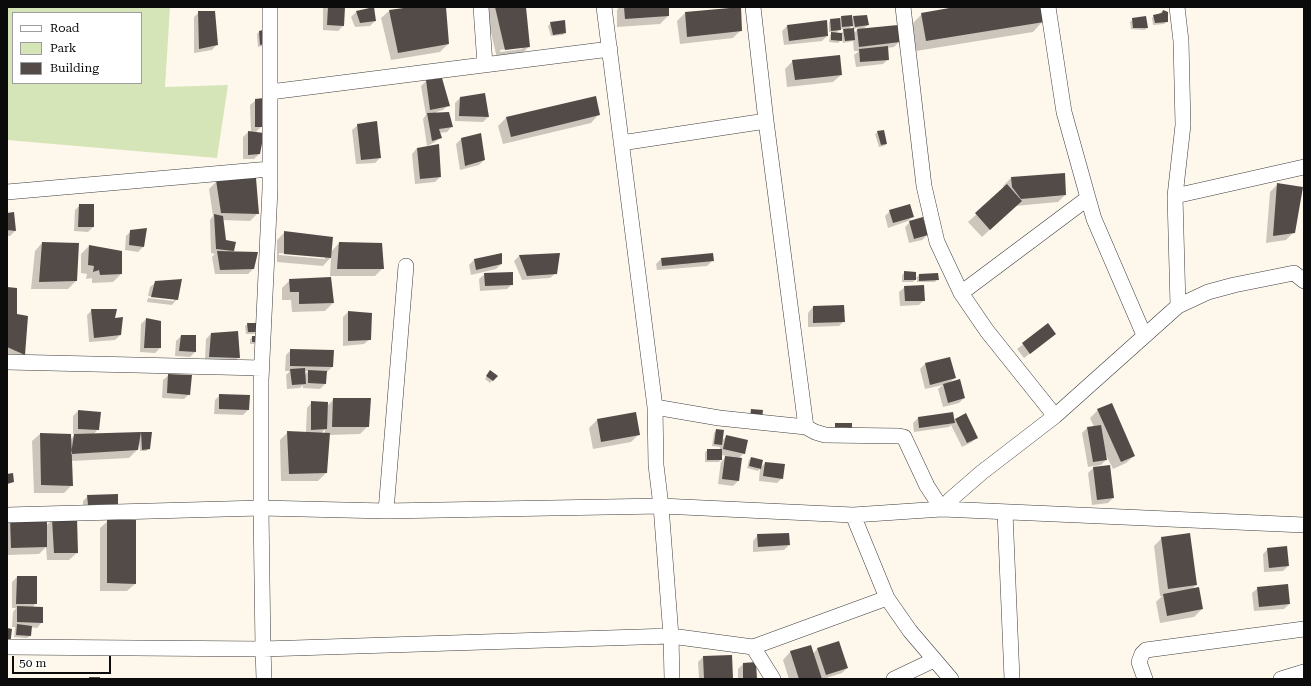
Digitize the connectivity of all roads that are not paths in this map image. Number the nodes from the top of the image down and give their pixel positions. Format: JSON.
{"nodes":[{"id":1,"x":270,"y":7,"type":"edge"},
{"id":2,"x":481,"y":7,"type":"edge"},
{"id":3,"x":604,"y":7,"type":"edge"},
{"id":4,"x":753,"y":7,"type":"edge"},
{"id":5,"x":903,"y":7,"type":"edge"},
{"id":6,"x":1048,"y":7,"type":"edge"},
{"id":7,"x":1177,"y":7,"type":"edge"},
{"id":8,"x":610,"y":49,"type":"junction"},
{"id":9,"x":485,"y":65,"type":"junction"},
{"id":10,"x":270,"y":92,"type":"junction"},
{"id":11,"x":766,"y":121,"type":"junction"},
{"id":12,"x":621,"y":143,"type":"junction"},
{"id":13,"x":1304,"y":167,"type":"edge"},
{"id":14,"x":270,"y":168,"type":"junction"},
{"id":15,"x":7,"y":192,"type":"edge"},
{"id":16,"x":1175,"y":196,"type":"junction"},
{"id":17,"x":1088,"y":198,"type":"junction"},
{"id":18,"x":406,"y":266,"type":"dead end"},
{"id":19,"x":1304,"y":281,"type":"edge"},
{"id":20,"x":961,"y":293,"type":"junction"},
{"id":21,"x":1178,"y":306,"type":"junction"},
{"id":22,"x":1144,"y":335,"type":"junction"},
{"id":23,"x":7,"y":362,"type":"edge"},
{"id":24,"x":262,"y":368,"type":"junction"},
{"id":25,"x":655,"y":407,"type":"junction"},
{"id":26,"x":1055,"y":416,"type":"junction"},
{"id":27,"x":806,"y":427,"type":"junction"},
{"id":28,"x":661,"y":506,"type":"junction"},
{"id":29,"x":261,"y":508,"type":"junction"},
{"id":30,"x":942,"y":509,"type":"junction"},
{"id":31,"x":386,"y":511,"type":"junction"},
{"id":32,"x":1005,"y":512,"type":"junction"},
{"id":33,"x":7,"y":515,"type":"edge"},
{"id":34,"x":853,"y":515,"type":"junction"},
{"id":35,"x":1304,"y":525,"type":"edge"},
{"id":36,"x":887,"y":598,"type":"junction"},
{"id":37,"x":1304,"y":629,"type":"edge"},
{"id":38,"x":671,"y":636,"type":"junction"},
{"id":39,"x":7,"y":647,"type":"edge"},
{"id":40,"x":753,"y":647,"type":"junction"},
{"id":41,"x":263,"y":649,"type":"junction"},
{"id":42,"x":934,"y":660,"type":"junction"},
{"id":43,"x":1304,"y":672,"type":"edge"},
{"id":44,"x":264,"y":679,"type":"edge"},
{"id":45,"x":672,"y":679,"type":"edge"},
{"id":46,"x":772,"y":679,"type":"edge"},
{"id":47,"x":894,"y":679,"type":"edge"},
{"id":48,"x":951,"y":679,"type":"edge"},
{"id":49,"x":1012,"y":679,"type":"edge"},
{"id":50,"x":1145,"y":679,"type":"edge"},
{"id":51,"x":1281,"y":679,"type":"edge"}],
"edges":[{"from":1,"to":10,"type":"street"},
{"from":2,"to":9,"type":"street"},
{"from":3,"to":8,"type":"street"},
{"from":4,"to":11,"type":"street"},
{"from":5,"to":20,"type":"street"},
{"from":6,"to":17,"type":"street"},
{"from":7,"to":16,"type":"street"},
{"from":8,"to":9,"type":"street"},
{"from":8,"to":12,"type":"street"},
{"from":9,"to":10,"type":"street"},
{"from":10,"to":14,"type":"street"},
{"from":11,"to":12,"type":"street"},
{"from":11,"to":27,"type":"street"},
{"from":12,"to":25,"type":"street"},
{"from":13,"to":16,"type":"street"},
{"from":14,"to":15,"type":"street"},
{"from":14,"to":24,"type":"street"},
{"from":16,"to":21,"type":"street"},
{"from":17,"to":20,"type":"street"},
{"from":17,"to":22,"type":"street"},
{"from":18,"to":31,"type":"street"},
{"from":19,"to":21,"type":"street"},
{"from":20,"to":26,"type":"street"},
{"from":21,"to":22,"type":"street"},
{"from":22,"to":26,"type":"street"},
{"from":23,"to":24,"type":"street"},
{"from":24,"to":29,"type":"street"},
{"from":25,"to":27,"type":"street"},
{"from":25,"to":28,"type":"street"},
{"from":26,"to":30,"type":"street"},
{"from":27,"to":30,"type":"street"},
{"from":28,"to":31,"type":"street"},
{"from":28,"to":34,"type":"street"},
{"from":28,"to":38,"type":"street"},
{"from":29,"to":31,"type":"street"},
{"from":29,"to":33,"type":"street"},
{"from":29,"to":41,"type":"street"},
{"from":30,"to":32,"type":"street"},
{"from":30,"to":34,"type":"street"},
{"from":32,"to":35,"type":"street"},
{"from":32,"to":49,"type":"street"},
{"from":34,"to":36,"type":"street"},
{"from":36,"to":40,"type":"street"},
{"from":36,"to":42,"type":"street"},
{"from":37,"to":50,"type":"street"},
{"from":38,"to":40,"type":"street"},
{"from":38,"to":41,"type":"street"},
{"from":38,"to":45,"type":"street"},
{"from":39,"to":41,"type":"street"},
{"from":40,"to":46,"type":"street"},
{"from":41,"to":44,"type":"street"},
{"from":42,"to":47,"type":"street"},
{"from":42,"to":48,"type":"street"},
{"from":43,"to":51,"type":"street"}]}
